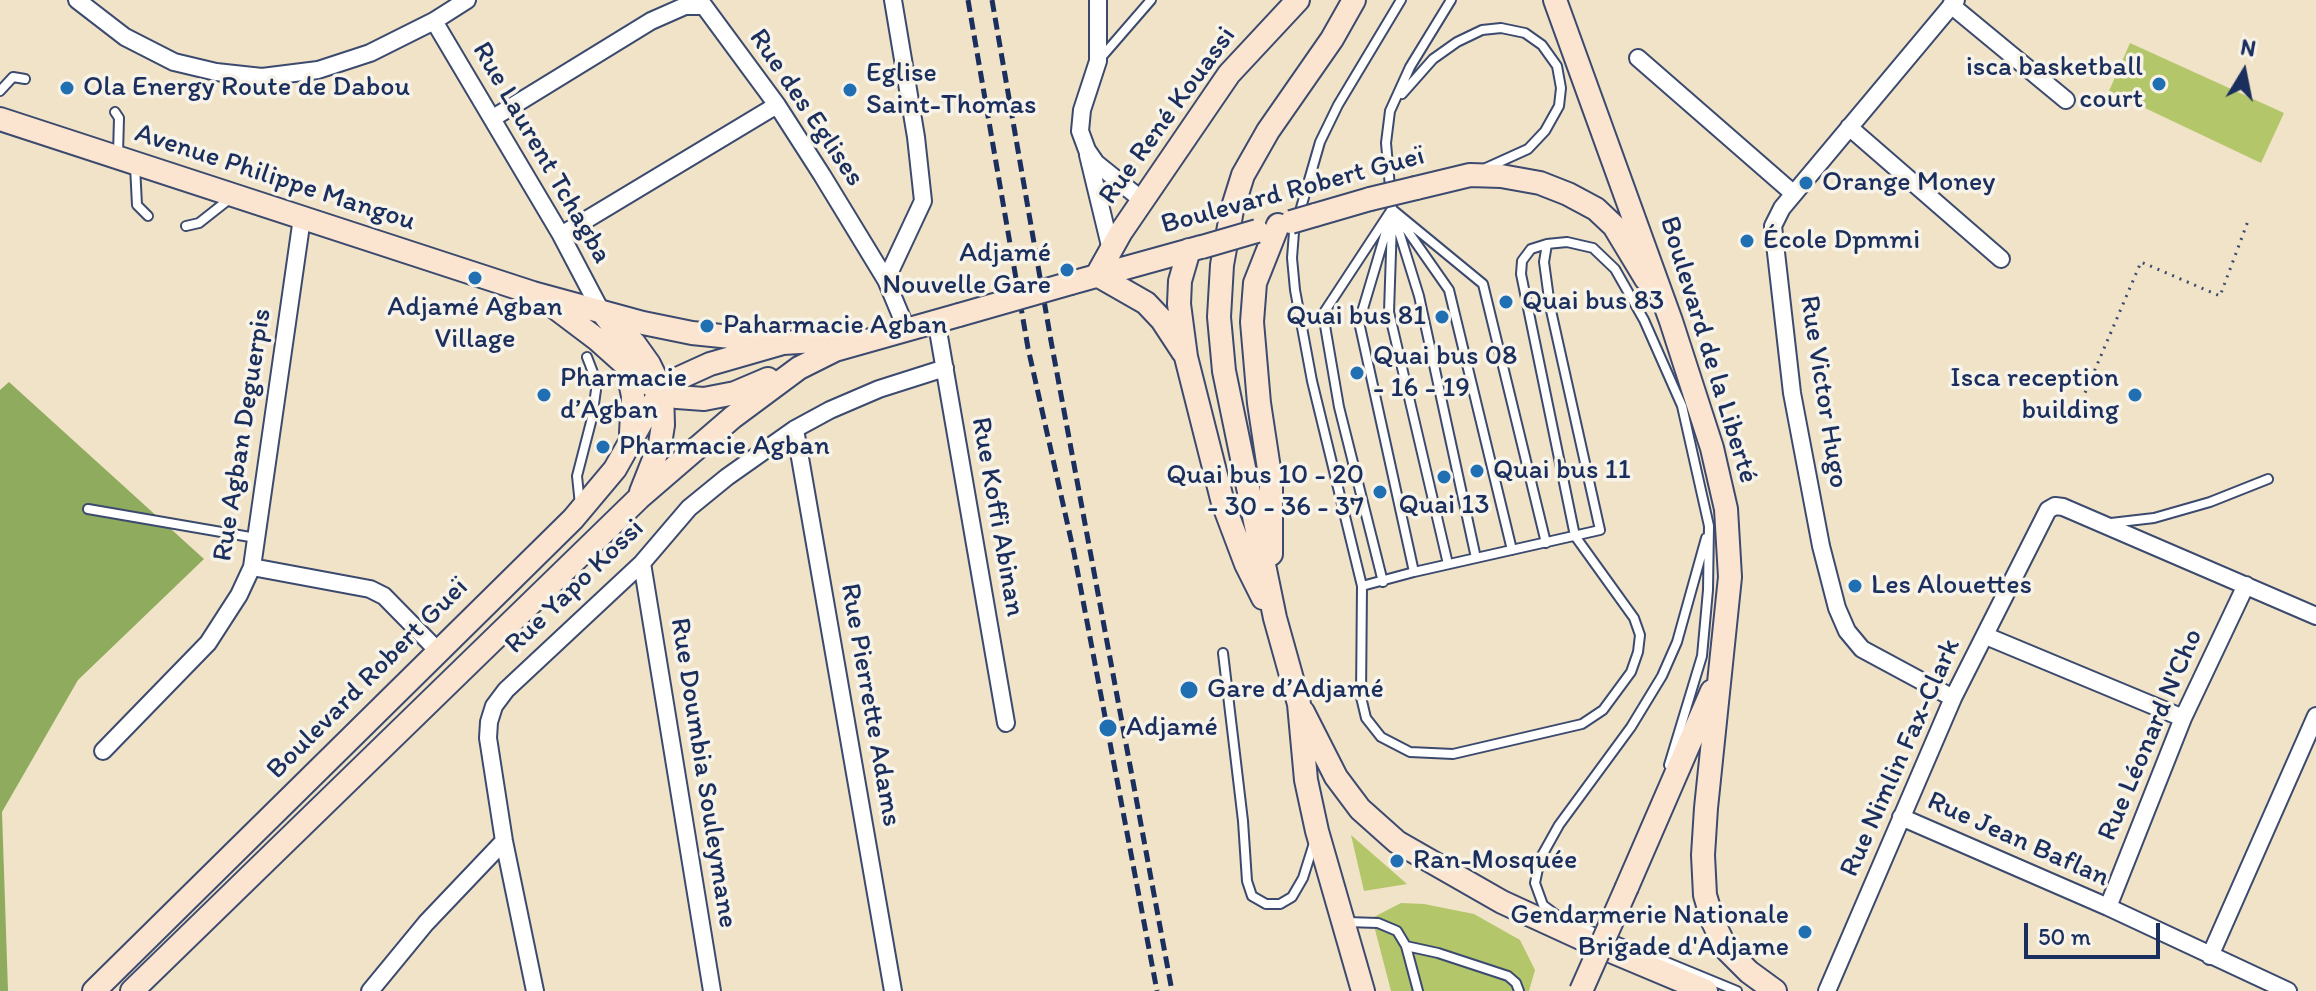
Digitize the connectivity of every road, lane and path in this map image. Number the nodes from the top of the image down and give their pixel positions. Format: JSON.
{"nodes":[{"id":1,"x":467,"y":0,"type":"edge"},
{"id":2,"x":1098,"y":0,"type":"edge"},
{"id":3,"x":1151,"y":0,"type":"edge"},
{"id":4,"x":1298,"y":0,"type":"edge"},
{"id":5,"x":1354,"y":0,"type":"edge"},
{"id":6,"x":1401,"y":0,"type":"edge"},
{"id":7,"x":1451,"y":0,"type":"edge"},
{"id":8,"x":1555,"y":0,"type":"edge"},
{"id":9,"x":75,"y":1,"type":"edge"},
{"id":10,"x":1953,"y":3,"type":"edge"},
{"id":11,"x":891,"y":4,"type":"edge"},
{"id":12,"x":434,"y":21,"type":"junction"},
{"id":13,"x":1638,"y":58,"type":"dead end"},
{"id":14,"x":1098,"y":61,"type":"junction"},
{"id":15,"x":25,"y":79,"type":"dead end"},
{"id":16,"x":0,"y":91,"type":"edge"},
{"id":17,"x":2066,"y":100,"type":"dead end"},
{"id":18,"x":777,"y":105,"type":"junction"},
{"id":19,"x":1390,"y":111,"type":"junction"},
{"id":20,"x":115,"y":112,"type":"dead end"},
{"id":21,"x":493,"y":118,"type":"junction"},
{"id":22,"x":0,"y":119,"type":"edge"},
{"id":23,"x":1849,"y":127,"type":"junction"},
{"id":24,"x":1087,"y":150,"type":"junction"},
{"id":25,"x":126,"y":162,"type":"junction"},
{"id":26,"x":1470,"y":175,"type":"junction"},
{"id":27,"x":1794,"y":194,"type":"junction"},
{"id":28,"x":233,"y":196,"type":"junction"},
{"id":29,"x":1142,"y":200,"type":"junction"},
{"id":30,"x":1392,"y":209,"type":"junction"},
{"id":31,"x":148,"y":216,"type":"dead end"},
{"id":32,"x":302,"y":218,"type":"junction"},
{"id":33,"x":2248,"y":221,"type":"dead end"},
{"id":34,"x":186,"y":226,"type":"dead end"},
{"id":35,"x":1275,"y":226,"type":"junction"},
{"id":36,"x":561,"y":235,"type":"junction"},
{"id":37,"x":1547,"y":244,"type":"junction"},
{"id":38,"x":1196,"y":249,"type":"junction"},
{"id":39,"x":1111,"y":250,"type":"junction"},
{"id":40,"x":2001,"y":259,"type":"dead end"},
{"id":41,"x":1097,"y":275,"type":"junction"},
{"id":42,"x":886,"y":280,"type":"junction"},
{"id":43,"x":533,"y":293,"type":"junction"},
{"id":44,"x":601,"y":311,"type":"junction"},
{"id":45,"x":936,"y":319,"type":"junction"},
{"id":46,"x":1671,"y":321,"type":"junction"},
{"id":47,"x":906,"y":328,"type":"junction"},
{"id":48,"x":874,"y":337,"type":"junction"},
{"id":49,"x":783,"y":343,"type":"junction"},
{"id":50,"x":587,"y":357,"type":"dead end"},
{"id":51,"x":1186,"y":357,"type":"junction"},
{"id":52,"x":627,"y":367,"type":"junction"},
{"id":53,"x":799,"y":368,"type":"junction"},
{"id":54,"x":945,"y":368,"type":"junction"},
{"id":55,"x":662,"y":391,"type":"junction"},
{"id":56,"x":2082,"y":400,"type":"dead end"},
{"id":57,"x":795,"y":429,"type":"junction"},
{"id":58,"x":626,"y":450,"type":"junction"},
{"id":59,"x":2268,"y":479,"type":"dead end"},
{"id":60,"x":639,"y":498,"type":"junction"},
{"id":61,"x":88,"y":509,"type":"dead end"},
{"id":62,"x":580,"y":510,"type":"junction"},
{"id":63,"x":2103,"y":524,"type":"junction"},
{"id":64,"x":1709,"y":526,"type":"junction"},
{"id":65,"x":1575,"y":536,"type":"junction"},
{"id":66,"x":256,"y":538,"type":"junction"},
{"id":67,"x":1546,"y":543,"type":"junction"},
{"id":68,"x":1512,"y":550,"type":"junction"},
{"id":69,"x":1476,"y":558,"type":"junction"},
{"id":70,"x":642,"y":563,"type":"junction"},
{"id":71,"x":1448,"y":564,"type":"junction"},
{"id":72,"x":252,"y":567,"type":"junction"},
{"id":73,"x":1414,"y":572,"type":"junction"},
{"id":74,"x":1383,"y":582,"type":"junction"},
{"id":75,"x":2246,"y":585,"type":"junction"},
{"id":76,"x":1362,"y":586,"type":"junction"},
{"id":77,"x":1270,"y":590,"type":"junction"},
{"id":78,"x":2316,"y":616,"type":"edge"},
{"id":79,"x":1275,"y":618,"type":"junction"},
{"id":80,"x":1986,"y":636,"type":"junction"},
{"id":81,"x":439,"y":652,"type":"junction"},
{"id":82,"x":1223,"y":653,"type":"dead end"},
{"id":83,"x":1720,"y":671,"type":"junction"},
{"id":84,"x":1953,"y":698,"type":"junction"},
{"id":85,"x":1299,"y":704,"type":"junction"},
{"id":86,"x":2316,"y":716,"type":"edge"},
{"id":87,"x":2183,"y":718,"type":"junction"},
{"id":88,"x":1006,"y":723,"type":"dead end"},
{"id":89,"x":103,"y":751,"type":"dead end"},
{"id":90,"x":1901,"y":817,"type":"junction"},
{"id":91,"x":1317,"y":831,"type":"junction"},
{"id":92,"x":504,"y":841,"type":"junction"},
{"id":93,"x":1629,"y":882,"type":"junction"},
{"id":94,"x":2108,"y":907,"type":"junction"},
{"id":95,"x":1343,"y":921,"type":"junction"},
{"id":96,"x":1406,"y":946,"type":"junction"},
{"id":97,"x":2210,"y":956,"type":"junction"},
{"id":98,"x":94,"y":991,"type":"edge"},
{"id":99,"x":132,"y":991,"type":"edge"},
{"id":100,"x":370,"y":991,"type":"edge"},
{"id":101,"x":535,"y":991,"type":"edge"},
{"id":102,"x":712,"y":991,"type":"edge"},
{"id":103,"x":893,"y":991,"type":"edge"},
{"id":104,"x":1363,"y":991,"type":"edge"},
{"id":105,"x":1418,"y":991,"type":"edge"},
{"id":106,"x":1519,"y":991,"type":"edge"},
{"id":107,"x":1581,"y":991,"type":"edge"},
{"id":108,"x":1706,"y":991,"type":"edge"},
{"id":109,"x":1737,"y":991,"type":"edge"},
{"id":110,"x":1775,"y":991,"type":"edge"},
{"id":111,"x":1827,"y":991,"type":"edge"},
{"id":112,"x":2288,"y":991,"type":"edge"}],
"edges":[{"from":1,"to":12,"type":"street"},
{"from":2,"to":14,"type":"street"},
{"from":3,"to":14,"type":"lane"},
{"from":4,"to":29,"type":"main road","name":"Rue René Kouassi"},
{"from":5,"to":77,"type":"main road"},
{"from":6,"to":76,"type":"lane"},
{"from":7,"to":19,"type":"lane"},
{"from":8,"to":46,"type":"main road","name":"Boulevard de la Liberté"},
{"from":9,"to":12,"type":"street"},
{"from":10,"to":17,"type":"street"},
{"from":10,"to":23,"type":"street","name":"Rue Victor Hugo"},
{"from":11,"to":42,"type":"street"},
{"from":12,"to":21,"type":"street","name":"Rue Laurent Tchagba"},
{"from":13,"to":27,"type":"street"},
{"from":14,"to":24,"type":"street"},
{"from":15,"to":16,"type":"lane"},
{"from":18,"to":21,"type":"street","name":"Rue des Eglises"},
{"from":18,"to":36,"type":"street"},
{"from":18,"to":42,"type":"street","name":"Rue des Eglises"},
{"from":19,"to":26,"type":"lane"},
{"from":19,"to":30,"type":"lane"},
{"from":20,"to":25,"type":"lane"},
{"from":21,"to":36,"type":"street","name":"Rue Laurent Tchagba"},
{"from":22,"to":25,"type":"main road","name":"Avenue Philippe Mangou"},
{"from":23,"to":27,"type":"street","name":"Rue Victor Hugo"},
{"from":23,"to":40,"type":"street"},
{"from":24,"to":29,"type":"street"},
{"from":24,"to":39,"type":"street"},
{"from":25,"to":28,"type":"main road","name":"Avenue Philippe Mangou"},
{"from":25,"to":31,"type":"lane"},
{"from":26,"to":35,"type":"main road","name":"Boulevard Robert Gueï","bridge":true},
{"from":26,"to":46,"type":"main road","name":"Boulevard Robert Gueï"},
{"from":27,"to":84,"type":"street","name":"Rue Victor Hugo"},
{"from":28,"to":32,"type":"main road","name":"Avenue Philippe Mangou"},
{"from":28,"to":34,"type":"lane"},
{"from":29,"to":39,"type":"main road","name":"Rue René Kouassi"},
{"from":30,"to":67,"type":"lane"},
{"from":30,"to":68,"type":"lane"},
{"from":30,"to":69,"type":"lane"},
{"from":30,"to":71,"type":"lane"},
{"from":30,"to":73,"type":"lane"},
{"from":30,"to":74,"type":"lane"},
{"from":32,"to":43,"type":"main road","name":"Avenue Philippe Mangou"},
{"from":32,"to":66,"type":"street","name":"Rue Agban Deguerpis"},
{"from":33,"to":56,"type":"path"},
{"from":35,"to":38,"type":"main road","name":"Boulevard Robert Gueï","bridge":true},
{"from":35,"to":77,"type":"main road"},
{"from":36,"to":44,"type":"street","name":"Rue Laurent Tchagba"},
{"from":37,"to":64,"type":"lane"},
{"from":37,"to":65,"type":"lane"},
{"from":37,"to":65,"type":"lane"},
{"from":38,"to":41,"type":"main road","name":"Boulevard Robert Gueï"},
{"from":38,"to":51,"type":"main road"},
{"from":39,"to":41,"type":"main road","name":"Rue René Kouassi"},
{"from":41,"to":45,"type":"main road","name":"Boulevard Robert Gueï","bridge":true},
{"from":41,"to":51,"type":"main road"},
{"from":42,"to":47,"type":"street","name":"Rue des Eglises"},
{"from":43,"to":44,"type":"main road","name":"Avenue Philippe Mangou"},
{"from":43,"to":52,"type":"main road","name":"Avenue Philippe Mangou"},
{"from":44,"to":49,"type":"main road","name":"Avenue Philippe Mangou"},
{"from":44,"to":55,"type":"main road"},
{"from":45,"to":47,"type":"main road","name":"Boulevard Robert Gueï"},
{"from":45,"to":54,"type":"street","name":"Rue Koffi Abinan"},
{"from":46,"to":83,"type":"main road","name":"Boulevard de la Liberté"},
{"from":47,"to":48,"type":"main road","name":"Boulevard Robert Gueï"},
{"from":48,"to":49,"type":"main road","name":"Boulevard Robert Gueï"},
{"from":48,"to":53,"type":"main road","name":"Boulevard Robert Gueï"},
{"from":49,"to":55,"type":"main road","name":"Boulevard Robert Gueï"},
{"from":50,"to":62,"type":"lane"},
{"from":51,"to":79,"type":"main road"},
{"from":52,"to":55,"type":"main road","name":"Avenue Philippe Mangou"},
{"from":52,"to":58,"type":"main road"},
{"from":53,"to":55,"type":"main road"},
{"from":53,"to":60,"type":"main road","name":"Boulevard Robert Gueï"},
{"from":54,"to":57,"type":"street","name":"Rue Yapo Kossi"},
{"from":54,"to":88,"type":"street","name":"Rue Koffi Abinan"},
{"from":55,"to":58,"type":"main road","name":"Boulevard Robert Gueï"},
{"from":55,"to":60,"type":"main road","name":"Boulevard Robert Gueï"},
{"from":57,"to":70,"type":"street","name":"Rue Yapo Kossi"},
{"from":57,"to":103,"type":"street","name":"Rue Pierrette Adams"},
{"from":58,"to":62,"type":"main road","name":"Boulevard Robert Gueï"},
{"from":59,"to":63,"type":"lane"},
{"from":60,"to":99,"type":"main road","name":"Boulevard Robert Gueï"},
{"from":61,"to":66,"type":"lane"},
{"from":62,"to":81,"type":"main road","name":"Boulevard Robert Gueï"},
{"from":63,"to":75,"type":"street","name":"Rue Nimlin Fax-Clark"},
{"from":63,"to":80,"type":"street","name":"Rue Nimlin Fax-Clark"},
{"from":64,"to":93,"type":"lane"},
{"from":64,"to":109,"type":"lane"},
{"from":65,"to":67,"type":"lane"},
{"from":65,"to":76,"type":"lane"},
{"from":66,"to":72,"type":"street","name":"Rue Agban Deguerpis"},
{"from":67,"to":68,"type":"lane"},
{"from":68,"to":69,"type":"lane"},
{"from":69,"to":71,"type":"lane"},
{"from":70,"to":92,"type":"street","name":"Rue Yapo Kossi"},
{"from":70,"to":102,"type":"street","name":"Rue Doumbia Souleymane"},
{"from":71,"to":73,"type":"lane"},
{"from":72,"to":81,"type":"street"},
{"from":72,"to":89,"type":"street","name":"Rue Agban Deguerpis"},
{"from":73,"to":74,"type":"lane"},
{"from":74,"to":76,"type":"lane"},
{"from":75,"to":78,"type":"street","name":"Rue Nimlin Fax-Clark"},
{"from":75,"to":87,"type":"street","name":"Rue Léonard N'Cho"},
{"from":77,"to":79,"type":"main road"},
{"from":79,"to":85,"type":"main road"},
{"from":80,"to":84,"type":"street","name":"Rue Nimlin Fax-Clark"},
{"from":80,"to":87,"type":"street"},
{"from":81,"to":98,"type":"main road","name":"Boulevard Robert Gueï"},
{"from":82,"to":91,"type":"lane"},
{"from":83,"to":93,"type":"main road"},
{"from":83,"to":110,"type":"main road","name":"Boulevard de la Liberté"},
{"from":84,"to":90,"type":"street","name":"Rue Nimlin Fax-Clark"},
{"from":85,"to":91,"type":"main road"},
{"from":85,"to":108,"type":"main road"},
{"from":86,"to":97,"type":"street"},
{"from":87,"to":94,"type":"street","name":"Rue Léonard N'Cho"},
{"from":90,"to":94,"type":"street","name":"Rue Jean Baflan"},
{"from":90,"to":111,"type":"street","name":"Rue Nimlin Fax-Clark"},
{"from":91,"to":95,"type":"main road"},
{"from":92,"to":100,"type":"street"},
{"from":92,"to":101,"type":"street","name":"Rue Yapo Kossi"},
{"from":93,"to":107,"type":"main road","bridge":true},
{"from":94,"to":97,"type":"street","name":"Rue Jean Baflan"},
{"from":95,"to":96,"type":"lane"},
{"from":95,"to":104,"type":"main road"},
{"from":96,"to":105,"type":"lane"},
{"from":96,"to":106,"type":"lane"},
{"from":97,"to":112,"type":"street","name":"Rue Jean Baflan"}]}
